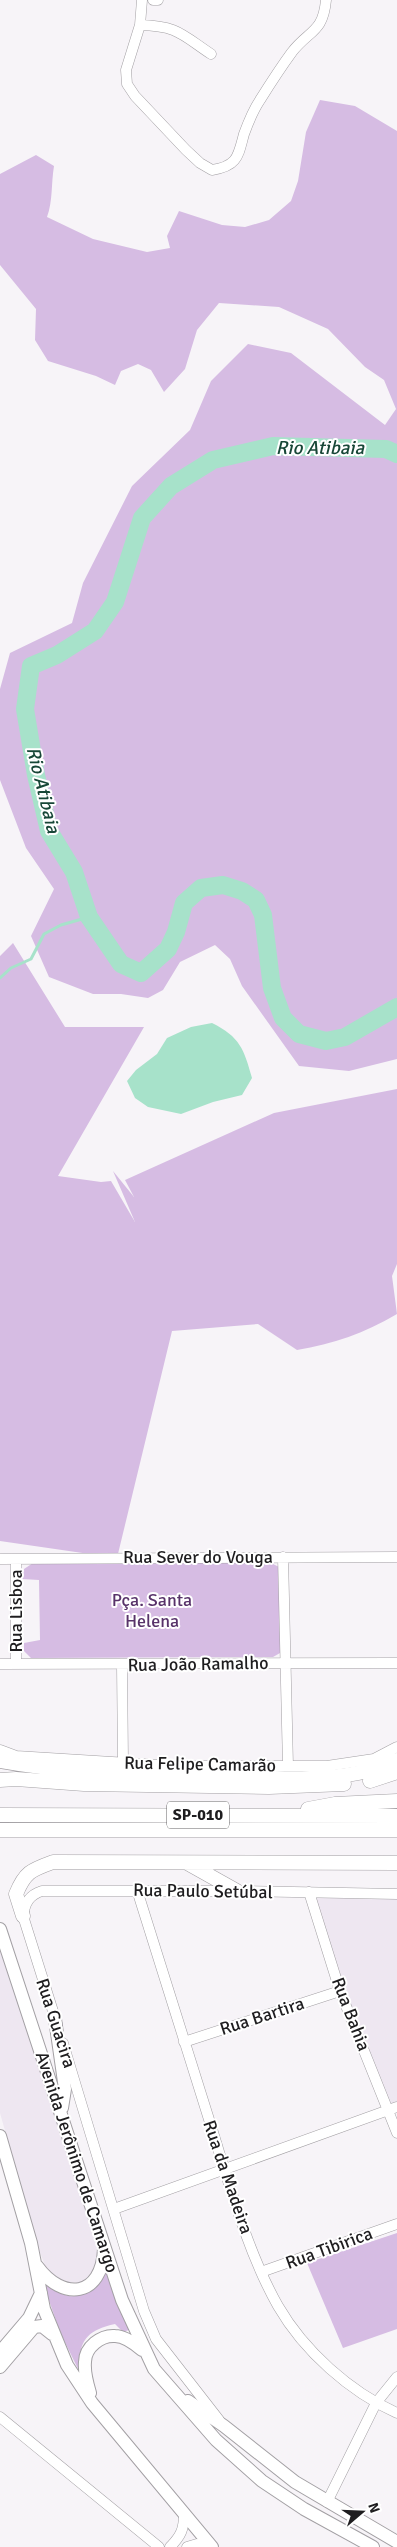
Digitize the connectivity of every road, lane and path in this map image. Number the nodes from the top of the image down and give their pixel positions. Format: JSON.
{"nodes":[{"id":1,"x":142,"y":0,"type":"edge"},
{"id":2,"x":153,"y":0,"type":"edge"},
{"id":3,"x":158,"y":0,"type":"edge"},
{"id":4,"x":326,"y":0,"type":"edge"},
{"id":5,"x":140,"y":25,"type":"junction"},
{"id":6,"x":211,"y":54,"type":"dead end"},
{"id":7,"x":283,"y":1557,"type":"junction"},
{"id":8,"x":397,"y":1557,"type":"edge"},
{"id":9,"x":0,"y":1559,"type":"edge"},
{"id":10,"x":16,"y":1559,"type":"junction"},
{"id":11,"x":286,"y":1663,"type":"junction"},
{"id":12,"x":397,"y":1663,"type":"edge"},
{"id":13,"x":0,"y":1664,"type":"edge"},
{"id":14,"x":16,"y":1664,"type":"junction"},
{"id":15,"x":122,"y":1665,"type":"junction"},
{"id":16,"x":397,"y":1747,"type":"edge"},
{"id":17,"x":0,"y":1750,"type":"edge"},
{"id":18,"x":397,"y":1760,"type":"edge"},
{"id":19,"x":0,"y":1761,"type":"edge"},
{"id":20,"x":123,"y":1762,"type":"junction"},
{"id":21,"x":288,"y":1766,"type":"junction"},
{"id":22,"x":397,"y":1772,"type":"edge"},
{"id":23,"x":0,"y":1780,"type":"edge"},
{"id":24,"x":397,"y":1801,"type":"edge"},
{"id":25,"x":0,"y":1815,"type":"edge"},
{"id":26,"x":274,"y":1816,"type":"junction"},
{"id":27,"x":397,"y":1816,"type":"edge"},
{"id":28,"x":1,"y":1830,"type":"edge"},
{"id":29,"x":397,"y":1830,"type":"edge"},
{"id":30,"x":187,"y":1862,"type":"junction"},
{"id":31,"x":397,"y":1863,"type":"edge"},
{"id":32,"x":136,"y":1890,"type":"junction"},
{"id":33,"x":237,"y":1891,"type":"junction"},
{"id":34,"x":309,"y":1892,"type":"junction"},
{"id":35,"x":397,"y":1894,"type":"edge"},
{"id":36,"x":23,"y":1916,"type":"junction"},
{"id":37,"x":0,"y":1929,"type":"edge"},
{"id":38,"x":340,"y":1991,"type":"junction"},
{"id":39,"x":56,"y":2020,"type":"junction"},
{"id":40,"x":184,"y":2042,"type":"junction"},
{"id":41,"x":393,"y":2109,"type":"edge"},
{"id":42,"x":62,"y":2110,"type":"junction"},
{"id":43,"x":397,"y":2133,"type":"edge"},
{"id":44,"x":0,"y":2136,"type":"edge"},
{"id":45,"x":225,"y":2170,"type":"junction"},
{"id":46,"x":114,"y":2209,"type":"junction"},
{"id":47,"x":397,"y":2224,"type":"edge"},
{"id":48,"x":104,"y":2244,"type":"junction"},
{"id":49,"x":36,"y":2264,"type":"junction"},
{"id":50,"x":261,"y":2272,"type":"junction"},
{"id":51,"x":41,"y":2293,"type":"junction"},
{"id":52,"x":26,"y":2328,"type":"junction"},
{"id":53,"x":54,"y":2336,"type":"junction"},
{"id":54,"x":0,"y":2352,"type":"edge"},
{"id":55,"x":144,"y":2352,"type":"junction"},
{"id":56,"x":0,"y":2367,"type":"edge"},
{"id":57,"x":397,"y":2377,"type":"edge"},
{"id":58,"x":169,"y":2388,"type":"junction"},
{"id":59,"x":92,"y":2403,"type":"junction"},
{"id":60,"x":376,"y":2404,"type":"junction"},
{"id":61,"x":397,"y":2413,"type":"edge"},
{"id":62,"x":0,"y":2417,"type":"edge"},
{"id":63,"x":224,"y":2426,"type":"junction"},
{"id":64,"x":327,"y":2502,"type":"junction"},
{"id":65,"x":184,"y":2514,"type":"junction"},
{"id":66,"x":397,"y":2542,"type":"edge"},
{"id":67,"x":159,"y":2547,"type":"edge"},
{"id":68,"x":170,"y":2547,"type":"edge"},
{"id":69,"x":187,"y":2547,"type":"edge"},
{"id":70,"x":207,"y":2547,"type":"edge"},
{"id":71,"x":212,"y":2547,"type":"edge"},
{"id":72,"x":373,"y":2547,"type":"edge"}],
"edges":[{"from":1,"to":5,"type":"street"},
{"from":2,"to":3,"type":"street"},
{"from":4,"to":5,"type":"street"},
{"from":5,"to":6,"type":"street"},
{"from":7,"to":8,"type":"street","name":"Rua Sever do Vouga"},
{"from":7,"to":10,"type":"street","name":"Rua Sever do Vouga"},
{"from":7,"to":11,"type":"street"},
{"from":9,"to":10,"type":"street","name":"Rua Sever do Vouga"},
{"from":10,"to":14,"type":"street","name":"Rua Lisboa"},
{"from":11,"to":12,"type":"street","name":"Rua João Ramalho"},
{"from":11,"to":15,"type":"street","name":"Rua João Ramalho"},
{"from":11,"to":21,"type":"street"},
{"from":13,"to":14,"type":"street","name":"Rua João Ramalho"},
{"from":14,"to":15,"type":"street","name":"Rua João Ramalho"},
{"from":15,"to":20,"type":"street"},
{"from":16,"to":21,"type":"street","name":"Rua Felipe Camarão"},
{"from":17,"to":20,"type":"street","name":"Rua Felipe Camarão"},
{"from":18,"to":19,"type":"highway"},
{"from":20,"to":21,"type":"street","name":"Rua Felipe Camarão"},
{"from":22,"to":23,"type":"highway"},
{"from":24,"to":26,"type":"highway"},
{"from":25,"to":26,"type":"highway","number":"SP-010"},
{"from":26,"to":27,"type":"highway","number":"SP-010"},
{"from":28,"to":29,"type":"highway","number":"SP-010"},
{"from":30,"to":31,"type":"highway"},
{"from":30,"to":33,"type":"highway"},
{"from":30,"to":36,"type":"highway"},
{"from":32,"to":33,"type":"street","name":"Rua Paulo Setúbal"},
{"from":32,"to":36,"type":"street","name":"Rua Paulo Setúbal"},
{"from":32,"to":40,"type":"street","name":"Rua da Madeira"},
{"from":33,"to":34,"type":"street","name":"Rua Paulo Setúbal"},
{"from":34,"to":35,"type":"street","name":"Rua Paulo Setúbal"},
{"from":34,"to":38,"type":"street","name":"Rua Bahia"},
{"from":36,"to":39,"type":"street","name":"Rua Guacira"},
{"from":37,"to":42,"type":"main road","name":"Avenida Jerônimo de Camargo"},
{"from":38,"to":40,"type":"street","name":"Rua Bartira"},
{"from":38,"to":41,"type":"street","name":"Rua Bahia"},
{"from":39,"to":42,"type":"main road"},
{"from":39,"to":46,"type":"street","name":"Rua Guacira"},
{"from":40,"to":45,"type":"street","name":"Rua da Madeira"},
{"from":41,"to":43,"type":"street","name":"Rua Bahia"},
{"from":41,"to":45,"type":"street"},
{"from":42,"to":48,"type":"main road","name":"Avenida Jerônimo de Camargo"},
{"from":44,"to":49,"type":"main road"},
{"from":45,"to":46,"type":"street"},
{"from":45,"to":50,"type":"street","name":"Rua da Madeira"},
{"from":46,"to":63,"type":"street","name":"Rua Guacira"},
{"from":47,"to":50,"type":"street","name":"Rua Tibirica"},
{"from":48,"to":49,"type":"main road"},
{"from":48,"to":55,"type":"main road","name":"Avenida Jerônimo de Camargo"},
{"from":49,"to":51,"type":"main road"},
{"from":50,"to":60,"type":"street","name":"Rua da Madeira"},
{"from":51,"to":52,"type":"main road"},
{"from":51,"to":53,"type":"main road"},
{"from":52,"to":53,"type":"main road"},
{"from":52,"to":54,"type":"main road"},
{"from":52,"to":56,"type":"main road"},
{"from":53,"to":59,"type":"main road"},
{"from":55,"to":58,"type":"main road","name":"Avenida Jerônimo de Camargo"},
{"from":55,"to":59,"type":"main road"},
{"from":57,"to":60,"type":"street"},
{"from":58,"to":63,"type":"main road","name":"Avenida Jerônimo de Camargo"},
{"from":58,"to":72,"type":"main road","name":"Avenida Jerônimo de Camargo"},
{"from":59,"to":65,"type":"main road"},
{"from":60,"to":61,"type":"street","name":"Rua da Madeira"},
{"from":60,"to":64,"type":"street"},
{"from":62,"to":67,"type":"street"},
{"from":63,"to":64,"type":"main road","name":"Avenida Jerônimo de Camargo"},
{"from":64,"to":66,"type":"main road","name":"Avenida Jerônimo de Camargo"},
{"from":65,"to":68,"type":"street"},
{"from":65,"to":71,"type":"main road"},
{"from":69,"to":70,"type":"street"}]}
